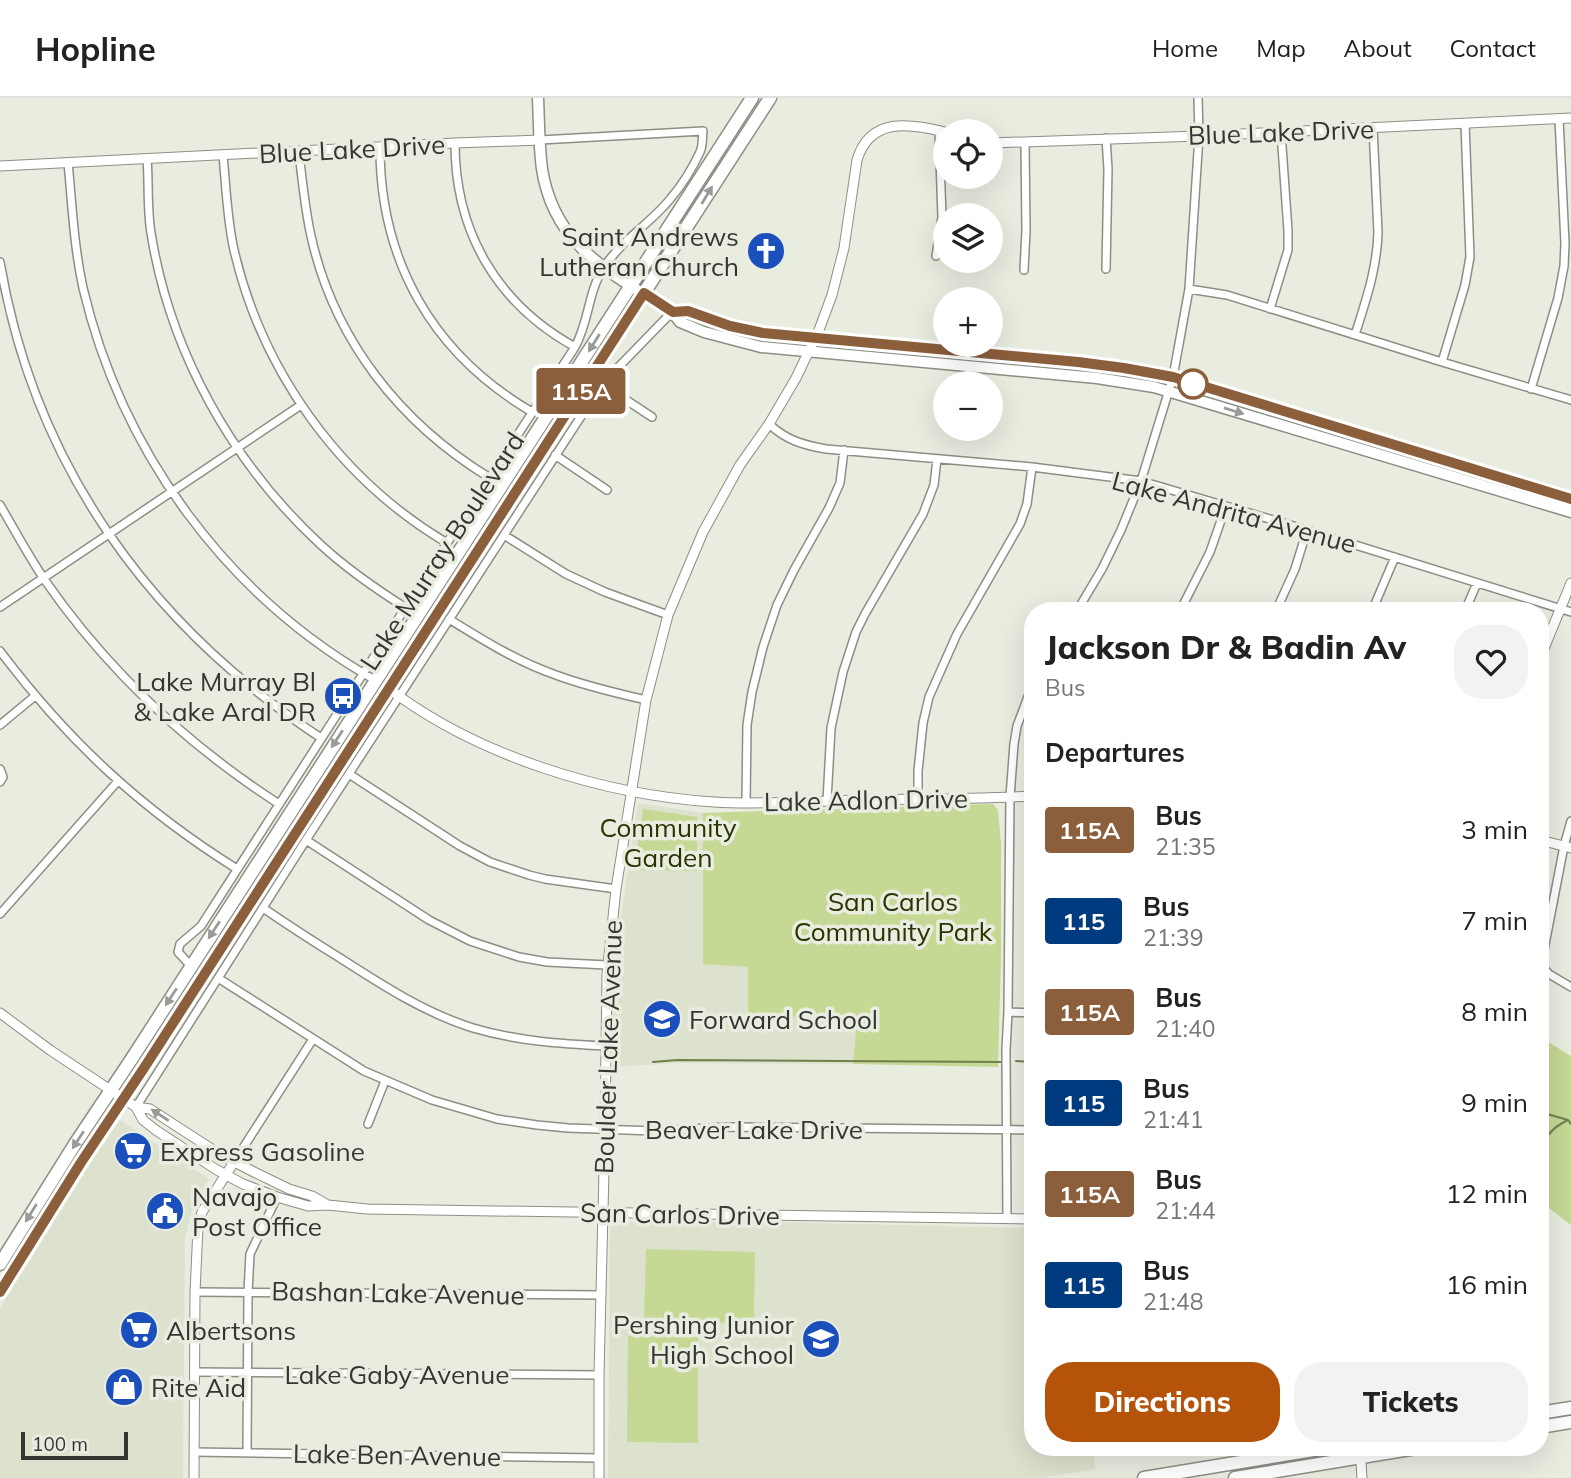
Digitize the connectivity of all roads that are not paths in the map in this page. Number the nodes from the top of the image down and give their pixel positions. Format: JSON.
{"nodes":[{"id":1,"x":538,"y":98,"type":"edge"},
{"id":2,"x":752,"y":98,"type":"edge"},
{"id":3,"x":770,"y":98,"type":"edge"},
{"id":4,"x":1198,"y":100,"type":"edge"},
{"id":5,"x":1571,"y":118,"type":"edge"},
{"id":6,"x":1559,"y":119,"type":"junction"},
{"id":7,"x":1465,"y":123,"type":"junction"},
{"id":8,"x":1373,"y":128,"type":"junction"},
{"id":9,"x":933,"y":130,"type":"edge"},
{"id":10,"x":703,"y":131,"type":"joint"},
{"id":11,"x":1281,"y":132,"type":"junction"},
{"id":12,"x":1199,"y":136,"type":"junction"},
{"id":13,"x":1107,"y":138,"type":"junction"},
{"id":14,"x":540,"y":141,"type":"junction"},
{"id":15,"x":455,"y":143,"type":"junction"},
{"id":16,"x":1003,"y":143,"type":"edge"},
{"id":17,"x":1025,"y":143,"type":"junction"},
{"id":18,"x":380,"y":147,"type":"junction"},
{"id":19,"x":299,"y":152,"type":"junction"},
{"id":20,"x":223,"y":155,"type":"junction"},
{"id":21,"x":147,"y":159,"type":"junction"},
{"id":22,"x":68,"y":162,"type":"junction"},
{"id":23,"x":0,"y":166,"type":"edge"},
{"id":24,"x":0,"y":261,"type":"edge"},
{"id":25,"x":604,"y":267,"type":"junction"},
{"id":26,"x":1106,"y":269,"type":"dead end"},
{"id":27,"x":1024,"y":270,"type":"dead end"},
{"id":28,"x":631,"y":285,"type":"junction"},
{"id":29,"x":1189,"y":289,"type":"junction"},
{"id":30,"x":644,"y":293,"type":"junction"},
{"id":31,"x":1270,"y":309,"type":"junction"},
{"id":32,"x":673,"y":312,"type":"junction"},
{"id":33,"x":1356,"y":335,"type":"junction"},
{"id":34,"x":814,"y":339,"type":"junction"},
{"id":35,"x":575,"y":347,"type":"junction"},
{"id":36,"x":809,"y":352,"type":"junction"},
{"id":37,"x":1442,"y":362,"type":"junction"},
{"id":38,"x":1173,"y":377,"type":"junction"},
{"id":39,"x":602,"y":384,"type":"junction"},
{"id":40,"x":1531,"y":388,"type":"junction"},
{"id":41,"x":1169,"y":391,"type":"junction"},
{"id":42,"x":1571,"y":400,"type":"edge"},
{"id":43,"x":302,"y":405,"type":"junction"},
{"id":44,"x":532,"y":412,"type":"junction"},
{"id":45,"x":652,"y":417,"type":"dead end"},
{"id":46,"x":769,"y":424,"type":"junction"},
{"id":47,"x":237,"y":448,"type":"junction"},
{"id":48,"x":844,"y":450,"type":"junction"},
{"id":49,"x":555,"y":455,"type":"junction"},
{"id":50,"x":937,"y":459,"type":"junction"},
{"id":51,"x":1032,"y":467,"type":"junction"},
{"id":52,"x":490,"y":478,"type":"junction"},
{"id":53,"x":1141,"y":481,"type":"junction"},
{"id":54,"x":607,"y":490,"type":"dead end"},
{"id":55,"x":171,"y":491,"type":"junction"},
{"id":56,"x":1571,"y":499,"type":"edge"},
{"id":57,"x":0,"y":505,"type":"edge"},
{"id":58,"x":1226,"y":506,"type":"junction"},
{"id":59,"x":1571,"y":512,"type":"edge"},
{"id":60,"x":1307,"y":530,"type":"junction"},
{"id":61,"x":108,"y":534,"type":"junction"},
{"id":62,"x":505,"y":535,"type":"junction"},
{"id":63,"x":447,"y":543,"type":"junction"},
{"id":64,"x":1395,"y":557,"type":"junction"},
{"id":65,"x":43,"y":578,"type":"junction"},
{"id":66,"x":1477,"y":583,"type":"junction"},
{"id":67,"x":1571,"y":583,"type":"edge"},
{"id":68,"x":1082,"y":602,"type":"edge"},
{"id":69,"x":1185,"y":602,"type":"edge"},
{"id":70,"x":1280,"y":602,"type":"edge"},
{"id":71,"x":1376,"y":602,"type":"edge"},
{"id":72,"x":1469,"y":602,"type":"edge"},
{"id":73,"x":1540,"y":602,"type":"edge"},
{"id":74,"x":1549,"y":605,"type":"edge"},
{"id":75,"x":0,"y":607,"type":"edge"},
{"id":76,"x":406,"y":608,"type":"junction"},
{"id":77,"x":1560,"y":608,"type":"junction"},
{"id":78,"x":1571,"y":612,"type":"edge"},
{"id":79,"x":668,"y":615,"type":"junction"},
{"id":80,"x":449,"y":619,"type":"junction"},
{"id":81,"x":1549,"y":636,"type":"edge"},
{"id":82,"x":0,"y":651,"type":"edge"},
{"id":83,"x":388,"y":661,"type":"junction"},
{"id":84,"x":363,"y":674,"type":"junction"},
{"id":85,"x":375,"y":681,"type":"junction"},
{"id":86,"x":388,"y":688,"type":"junction"},
{"id":87,"x":35,"y":696,"type":"junction"},
{"id":88,"x":399,"y":697,"type":"junction"},
{"id":89,"x":646,"y":700,"type":"junction"},
{"id":90,"x":376,"y":707,"type":"junction"},
{"id":91,"x":1024,"y":707,"type":"edge"},
{"id":92,"x":0,"y":725,"type":"edge"},
{"id":93,"x":321,"y":738,"type":"junction"},
{"id":94,"x":0,"y":769,"type":"edge"},
{"id":95,"x":349,"y":774,"type":"junction"},
{"id":96,"x":118,"y":781,"type":"junction"},
{"id":97,"x":0,"y":782,"type":"edge"},
{"id":98,"x":632,"y":791,"type":"junction"},
{"id":99,"x":1024,"y":796,"type":"edge"},
{"id":100,"x":1010,"y":797,"type":"junction"},
{"id":101,"x":918,"y":799,"type":"junction"},
{"id":102,"x":827,"y":801,"type":"junction"},
{"id":103,"x":746,"y":803,"type":"junction"},
{"id":104,"x":279,"y":804,"type":"junction"},
{"id":105,"x":1571,"y":821,"type":"edge"},
{"id":106,"x":306,"y":840,"type":"junction"},
{"id":107,"x":1549,"y":842,"type":"edge"},
{"id":108,"x":1567,"y":847,"type":"edge"},
{"id":109,"x":237,"y":869,"type":"junction"},
{"id":110,"x":616,"y":889,"type":"junction"},
{"id":111,"x":262,"y":908,"type":"junction"},
{"id":112,"x":0,"y":914,"type":"edge"},
{"id":113,"x":1549,"y":924,"type":"edge"},
{"id":114,"x":607,"y":965,"type":"junction"},
{"id":115,"x":191,"y":966,"type":"junction"},
{"id":116,"x":1549,"y":974,"type":"edge"},
{"id":117,"x":218,"y":978,"type":"junction"},
{"id":118,"x":1571,"y":987,"type":"edge"},
{"id":119,"x":1008,"y":1012,"type":"junction"},
{"id":120,"x":0,"y":1013,"type":"edge"},
{"id":121,"x":1024,"y":1013,"type":"edge"},
{"id":122,"x":313,"y":1039,"type":"junction"},
{"id":123,"x":606,"y":1046,"type":"junction"},
{"id":124,"x":385,"y":1081,"type":"junction"},
{"id":125,"x":111,"y":1090,"type":"junction"},
{"id":126,"x":123,"y":1098,"type":"junction"},
{"id":127,"x":136,"y":1107,"type":"junction"},
{"id":128,"x":368,"y":1124,"type":"dead end"},
{"id":129,"x":605,"y":1129,"type":"junction"},
{"id":130,"x":1007,"y":1130,"type":"junction"},
{"id":131,"x":1024,"y":1130,"type":"edge"},
{"id":132,"x":234,"y":1162,"type":"junction"},
{"id":133,"x":226,"y":1174,"type":"junction"},
{"id":134,"x":277,"y":1197,"type":"junction"},
{"id":135,"x":328,"y":1205,"type":"junction"},
{"id":136,"x":602,"y":1213,"type":"junction"},
{"id":137,"x":1007,"y":1219,"type":"junction"},
{"id":138,"x":1024,"y":1219,"type":"edge"},
{"id":139,"x":18,"y":1235,"type":"junction"},
{"id":140,"x":1,"y":1259,"type":"edge"},
{"id":141,"x":18,"y":1262,"type":"junction"},
{"id":142,"x":4,"y":1287,"type":"edge"},
{"id":143,"x":195,"y":1292,"type":"junction"},
{"id":144,"x":248,"y":1292,"type":"junction"},
{"id":145,"x":601,"y":1295,"type":"junction"},
{"id":146,"x":195,"y":1372,"type":"junction"},
{"id":147,"x":248,"y":1373,"type":"junction"},
{"id":148,"x":599,"y":1375,"type":"junction"},
{"id":149,"x":1571,"y":1408,"type":"edge"},
{"id":150,"x":1549,"y":1412,"type":"edge"},
{"id":151,"x":1571,"y":1422,"type":"edge"},
{"id":152,"x":1549,"y":1426,"type":"edge"},
{"id":153,"x":195,"y":1452,"type":"junction"},
{"id":154,"x":247,"y":1452,"type":"junction"},
{"id":155,"x":1277,"y":1456,"type":"edge"},
{"id":156,"x":1342,"y":1456,"type":"edge"},
{"id":157,"x":1361,"y":1456,"type":"edge"},
{"id":158,"x":599,"y":1458,"type":"junction"},
{"id":159,"x":194,"y":1478,"type":"edge"},
{"id":160,"x":599,"y":1478,"type":"edge"},
{"id":161,"x":1144,"y":1478,"type":"edge"},
{"id":162,"x":1235,"y":1478,"type":"edge"},
{"id":163,"x":1362,"y":1478,"type":"edge"}],
"edges":[{"from":1,"to":14,"type":"main road"},
{"from":2,"to":28,"type":"main road","name":"Lake Murray Boulevard"},
{"from":30,"to":3,"type":"main road","name":"Lake Murray Boulevard","one_way":true},
{"from":4,"to":12,"type":"street"},
{"from":5,"to":6,"type":"street","name":"Blue Lake Drive"},
{"from":6,"to":7,"type":"street","name":"Blue Lake Drive"},
{"from":6,"to":40,"type":"street"},
{"from":7,"to":8,"type":"street","name":"Blue Lake Drive"},
{"from":7,"to":37,"type":"street"},
{"from":8,"to":11,"type":"street","name":"Blue Lake Drive"},
{"from":8,"to":33,"type":"street"},
{"from":9,"to":34,"type":"street","name":"Boulder Lake Avenue"},
{"from":10,"to":14,"type":"street","name":"Blue Lake Drive"},
{"from":10,"to":25,"type":"street","name":"Lake Murray Boulevard"},
{"from":11,"to":12,"type":"street","name":"Blue Lake Drive"},
{"from":11,"to":31,"type":"street"},
{"from":12,"to":13,"type":"street","name":"Blue Lake Drive"},
{"from":12,"to":29,"type":"street"},
{"from":13,"to":17,"type":"street","name":"Blue Lake Drive"},
{"from":13,"to":26,"type":"street"},
{"from":14,"to":15,"type":"street","name":"Blue Lake Drive"},
{"from":14,"to":25,"type":"main road"},
{"from":15,"to":18,"type":"street","name":"Blue Lake Drive"},
{"from":15,"to":35,"type":"street"},
{"from":16,"to":17,"type":"street","name":"Blue Lake Drive"},
{"from":17,"to":27,"type":"street"},
{"from":18,"to":19,"type":"street","name":"Blue Lake Drive"},
{"from":18,"to":44,"type":"street"},
{"from":19,"to":20,"type":"street","name":"Blue Lake Drive"},
{"from":19,"to":52,"type":"street"},
{"from":20,"to":21,"type":"street","name":"Blue Lake Drive"},
{"from":20,"to":43,"type":"street"},
{"from":21,"to":22,"type":"street","name":"Blue Lake Drive"},
{"from":21,"to":47,"type":"street"},
{"from":22,"to":23,"type":"street","name":"Blue Lake Drive"},
{"from":22,"to":55,"type":"street"},
{"from":24,"to":61,"type":"street"},
{"from":25,"to":28,"type":"main road"},
{"from":25,"to":35,"type":"street","name":"Lake Murray Boulevard"},
{"from":28,"to":30,"type":"main road"},
{"from":28,"to":83,"type":"main road","name":"Lake Murray Boulevard","one_way":true},
{"from":29,"to":31,"type":"street"},
{"from":29,"to":38,"type":"street"},
{"from":30,"to":32,"type":"main road"},
{"from":30,"to":86,"type":"main road","name":"Lake Murray Boulevard"},
{"from":31,"to":33,"type":"street"},
{"from":32,"to":34,"type":"main road"},
{"from":32,"to":36,"type":"main road"},
{"from":32,"to":39,"type":"street","name":"Lake Murray Boulevard"},
{"from":33,"to":37,"type":"street"},
{"from":34,"to":36,"type":"street","name":"Boulder Lake Avenue"},
{"from":34,"to":38,"type":"main road"},
{"from":35,"to":44,"type":"street","name":"Lake Murray Boulevard"},
{"from":36,"to":41,"type":"main road"},
{"from":36,"to":46,"type":"street","name":"Boulder Lake Avenue"},
{"from":37,"to":40,"type":"street"},
{"from":38,"to":41,"type":"street"},
{"from":38,"to":56,"type":"main road"},
{"from":39,"to":45,"type":"street"},
{"from":39,"to":49,"type":"street","name":"Lake Murray Boulevard"},
{"from":40,"to":42,"type":"street"},
{"from":41,"to":53,"type":"street"},
{"from":41,"to":59,"type":"main road","one_way":true},
{"from":43,"to":47,"type":"street"},
{"from":43,"to":63,"type":"street"},
{"from":44,"to":52,"type":"street","name":"Lake Murray Boulevard"},
{"from":46,"to":48,"type":"street","name":"Lake Andrita Avenue"},
{"from":46,"to":79,"type":"street","name":"Boulder Lake Avenue"},
{"from":47,"to":55,"type":"street"},
{"from":47,"to":76,"type":"street"},
{"from":48,"to":50,"type":"street","name":"Lake Andrita Avenue"},
{"from":48,"to":103,"type":"street"},
{"from":49,"to":54,"type":"street"},
{"from":49,"to":62,"type":"street","name":"Lake Murray Boulevard"},
{"from":50,"to":51,"type":"street","name":"Lake Andrita Avenue"},
{"from":50,"to":102,"type":"street"},
{"from":51,"to":53,"type":"street","name":"Lake Andrita Avenue"},
{"from":51,"to":101,"type":"street"},
{"from":52,"to":63,"type":"street","name":"Lake Murray Boulevard"},
{"from":53,"to":58,"type":"street","name":"Lake Andrita Avenue"},
{"from":53,"to":68,"type":"street"},
{"from":55,"to":61,"type":"street"},
{"from":55,"to":84,"type":"street"},
{"from":57,"to":65,"type":"street"},
{"from":58,"to":60,"type":"street","name":"Lake Andrita Avenue"},
{"from":58,"to":69,"type":"street"},
{"from":60,"to":64,"type":"street","name":"Lake Andrita Avenue"},
{"from":60,"to":70,"type":"street"},
{"from":61,"to":65,"type":"street"},
{"from":61,"to":93,"type":"street"},
{"from":62,"to":79,"type":"street"},
{"from":62,"to":80,"type":"street","name":"Lake Murray Boulevard"},
{"from":63,"to":76,"type":"street","name":"Lake Murray Boulevard"},
{"from":64,"to":66,"type":"street","name":"Lake Andrita Avenue"},
{"from":64,"to":71,"type":"street"},
{"from":65,"to":75,"type":"street"},
{"from":65,"to":104,"type":"street"},
{"from":66,"to":72,"type":"street"},
{"from":66,"to":73,"type":"street","name":"Lake Andrita Avenue"},
{"from":67,"to":77,"type":"street"},
{"from":74,"to":77,"type":"street","name":"Lake Andrita Avenue"},
{"from":76,"to":84,"type":"street","name":"Lake Murray Boulevard"},
{"from":77,"to":78,"type":"street","name":"Lake Andrita Avenue"},
{"from":77,"to":81,"type":"street"},
{"from":79,"to":89,"type":"street","name":"Boulder Lake Avenue"},
{"from":80,"to":88,"type":"street","name":"Lake Murray Boulevard"},
{"from":80,"to":89,"type":"street"},
{"from":82,"to":87,"type":"street"},
{"from":83,"to":85,"type":"main road","name":"Lake Murray Boulevard"},
{"from":83,"to":86,"type":"main road"},
{"from":84,"to":85,"type":"street"},
{"from":84,"to":93,"type":"street","name":"Lake Murray Boulevard"},
{"from":85,"to":90,"type":"main road"},
{"from":85,"to":115,"type":"main road","name":"Lake Murray Boulevard","one_way":true},
{"from":86,"to":88,"type":"street","name":"Lake Adlon Drive"},
{"from":86,"to":90,"type":"main road","name":"Lake Murray Boulevard"},
{"from":87,"to":92,"type":"street"},
{"from":87,"to":96,"type":"street"},
{"from":88,"to":95,"type":"street","name":"Lake Murray Boulevard"},
{"from":88,"to":98,"type":"street","name":"Lake Adlon Drive"},
{"from":89,"to":98,"type":"street","name":"Boulder Lake Avenue"},
{"from":90,"to":126,"type":"main road","name":"Lake Murray Boulevard"},
{"from":91,"to":100,"type":"street"},
{"from":93,"to":104,"type":"street","name":"Lake Murray Boulevard"},
{"from":94,"to":97,"type":"street"},
{"from":95,"to":106,"type":"street","name":"Lake Murray Boulevard"},
{"from":95,"to":110,"type":"street"},
{"from":96,"to":109,"type":"street"},
{"from":96,"to":112,"type":"street"},
{"from":98,"to":103,"type":"street","name":"Lake Adlon Drive"},
{"from":98,"to":110,"type":"street","name":"Boulder Lake Avenue"},
{"from":99,"to":100,"type":"street","name":"Lake Adlon Drive"},
{"from":100,"to":101,"type":"street","name":"Lake Adlon Drive"},
{"from":100,"to":119,"type":"street"},
{"from":101,"to":102,"type":"street","name":"Lake Adlon Drive"},
{"from":102,"to":103,"type":"street","name":"Lake Adlon Drive"},
{"from":104,"to":109,"type":"street","name":"Lake Murray Boulevard"},
{"from":105,"to":108,"type":"street"},
{"from":106,"to":111,"type":"street","name":"Lake Murray Boulevard"},
{"from":106,"to":114,"type":"street"},
{"from":107,"to":108,"type":"street"},
{"from":108,"to":113,"type":"street"},
{"from":109,"to":115,"type":"street","name":"Lake Murray Boulevard"},
{"from":110,"to":114,"type":"street","name":"Boulder Lake Avenue"},
{"from":111,"to":117,"type":"street","name":"Lake Murray Boulevard"},
{"from":111,"to":123,"type":"street"},
{"from":114,"to":123,"type":"street","name":"Boulder Lake Avenue"},
{"from":115,"to":125,"type":"main road","name":"Lake Murray Boulevard","one_way":true},
{"from":116,"to":118,"type":"street"},
{"from":117,"to":122,"type":"street","name":"Beaver Lake Drive"},
{"from":117,"to":127,"type":"street","name":"Lake Murray Boulevard"},
{"from":119,"to":121,"type":"street"},
{"from":119,"to":130,"type":"street"},
{"from":120,"to":125,"type":"street","name":"San Carlos Drive"},
{"from":122,"to":124,"type":"street","name":"Beaver Lake Drive"},
{"from":122,"to":132,"type":"street"},
{"from":123,"to":129,"type":"street","name":"Boulder Lake Avenue"},
{"from":124,"to":128,"type":"street"},
{"from":124,"to":129,"type":"street","name":"Beaver Lake Drive"},
{"from":125,"to":126,"type":"street","name":"San Carlos Drive"},
{"from":125,"to":139,"type":"main road","name":"Lake Murray Boulevard","one_way":true},
{"from":126,"to":127,"type":"street","name":"San Carlos Drive"},
{"from":126,"to":141,"type":"main road","name":"Lake Murray Boulevard"},
{"from":132,"to":127,"type":"street","name":"San Carlos Drive","one_way":true},
{"from":127,"to":133,"type":"street","name":"San Carlos Drive"},
{"from":129,"to":130,"type":"street","name":"Beaver Lake Drive"},
{"from":129,"to":136,"type":"street","name":"Boulder Lake Avenue"},
{"from":130,"to":131,"type":"street","name":"Beaver Lake Drive"},
{"from":130,"to":137,"type":"street"},
{"from":132,"to":133,"type":"street"},
{"from":132,"to":135,"type":"street","name":"San Carlos Drive"},
{"from":133,"to":134,"type":"street","name":"San Carlos Drive"},
{"from":133,"to":143,"type":"street"},
{"from":134,"to":135,"type":"street","name":"San Carlos Drive"},
{"from":134,"to":144,"type":"street"},
{"from":135,"to":136,"type":"street","name":"San Carlos Drive"},
{"from":136,"to":137,"type":"street","name":"San Carlos Drive"},
{"from":136,"to":145,"type":"street","name":"Boulder Lake Avenue"},
{"from":137,"to":138,"type":"street","name":"San Carlos Drive"},
{"from":139,"to":140,"type":"main road","name":"Lake Murray Boulevard"},
{"from":139,"to":141,"type":"main road"},
{"from":140,"to":142,"type":"main road"},
{"from":141,"to":142,"type":"main road","name":"Lake Murray Boulevard"},
{"from":143,"to":144,"type":"street","name":"Bashan Lake Avenue"},
{"from":143,"to":146,"type":"street"},
{"from":144,"to":145,"type":"street","name":"Bashan Lake Avenue"},
{"from":144,"to":147,"type":"street"},
{"from":145,"to":148,"type":"street","name":"Boulder Lake Avenue"},
{"from":146,"to":147,"type":"street","name":"Lake Gaby Avenue"},
{"from":146,"to":153,"type":"street"},
{"from":147,"to":148,"type":"street","name":"Lake Gaby Avenue"},
{"from":147,"to":154,"type":"street"},
{"from":148,"to":158,"type":"street","name":"Boulder Lake Avenue"},
{"from":149,"to":150,"type":"main road"},
{"from":151,"to":152,"type":"main road"},
{"from":153,"to":154,"type":"street","name":"Lake Ben Avenue"},
{"from":153,"to":159,"type":"street"},
{"from":154,"to":158,"type":"street","name":"Lake Ben Avenue"},
{"from":155,"to":161,"type":"main road"},
{"from":156,"to":162,"type":"main road"},
{"from":157,"to":163,"type":"street"},
{"from":158,"to":160,"type":"street","name":"Boulder Lake Avenue"}]}
